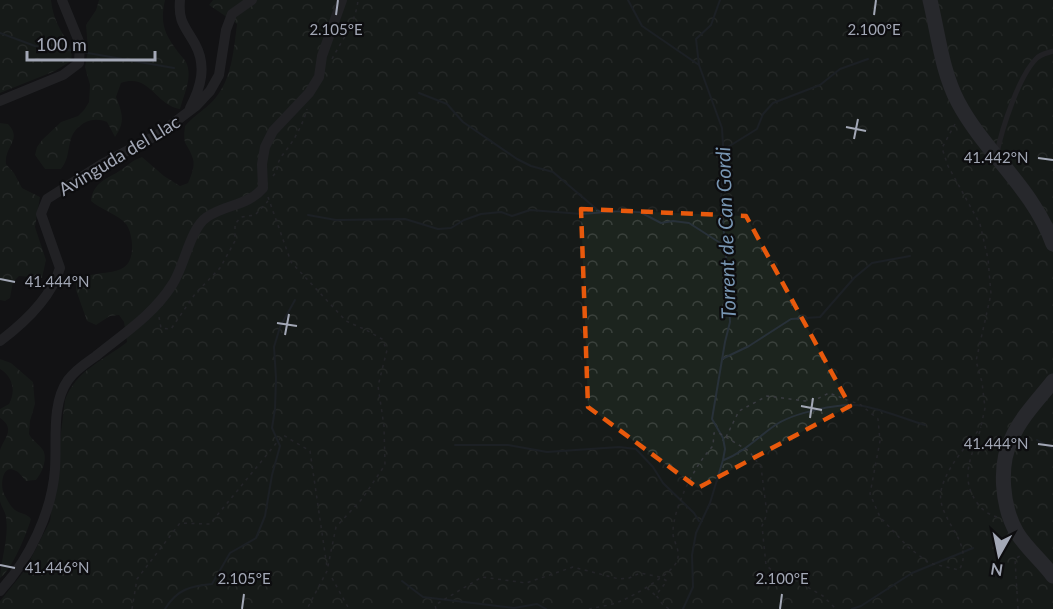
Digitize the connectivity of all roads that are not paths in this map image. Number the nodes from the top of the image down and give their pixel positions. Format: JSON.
{"nodes":[{"id":1,"x":62,"y":0,"type":"edge"},
{"id":2,"x":180,"y":0,"type":"edge"},
{"id":3,"x":252,"y":0,"type":"edge"},
{"id":4,"x":342,"y":0,"type":"edge"},
{"id":5,"x":930,"y":0,"type":"edge"},
{"id":6,"x":1053,"y":51,"type":"edge"},
{"id":7,"x":0,"y":101,"type":"edge"},
{"id":8,"x":187,"y":113,"type":"junction"},
{"id":9,"x":996,"y":155,"type":"junction"},
{"id":10,"x":1053,"y":244,"type":"edge"},
{"id":11,"x":0,"y":341,"type":"edge"},
{"id":12,"x":1053,"y":381,"type":"edge"},
{"id":13,"x":1053,"y":576,"type":"edge"},
{"id":14,"x":0,"y":591,"type":"edge"}],
"edges":[{"from":1,"to":7,"type":"street"},
{"from":2,"to":8,"type":"street"},
{"from":3,"to":8,"type":"street","name":"Avinguda del Llac"},
{"from":4,"to":14,"type":"street"},
{"from":5,"to":9,"type":"main road"},
{"from":6,"to":9,"type":"lane"},
{"from":8,"to":11,"type":"street","name":"Avinguda del Llac"},
{"from":9,"to":10,"type":"main road"},
{"from":12,"to":13,"type":"main road"}]}
